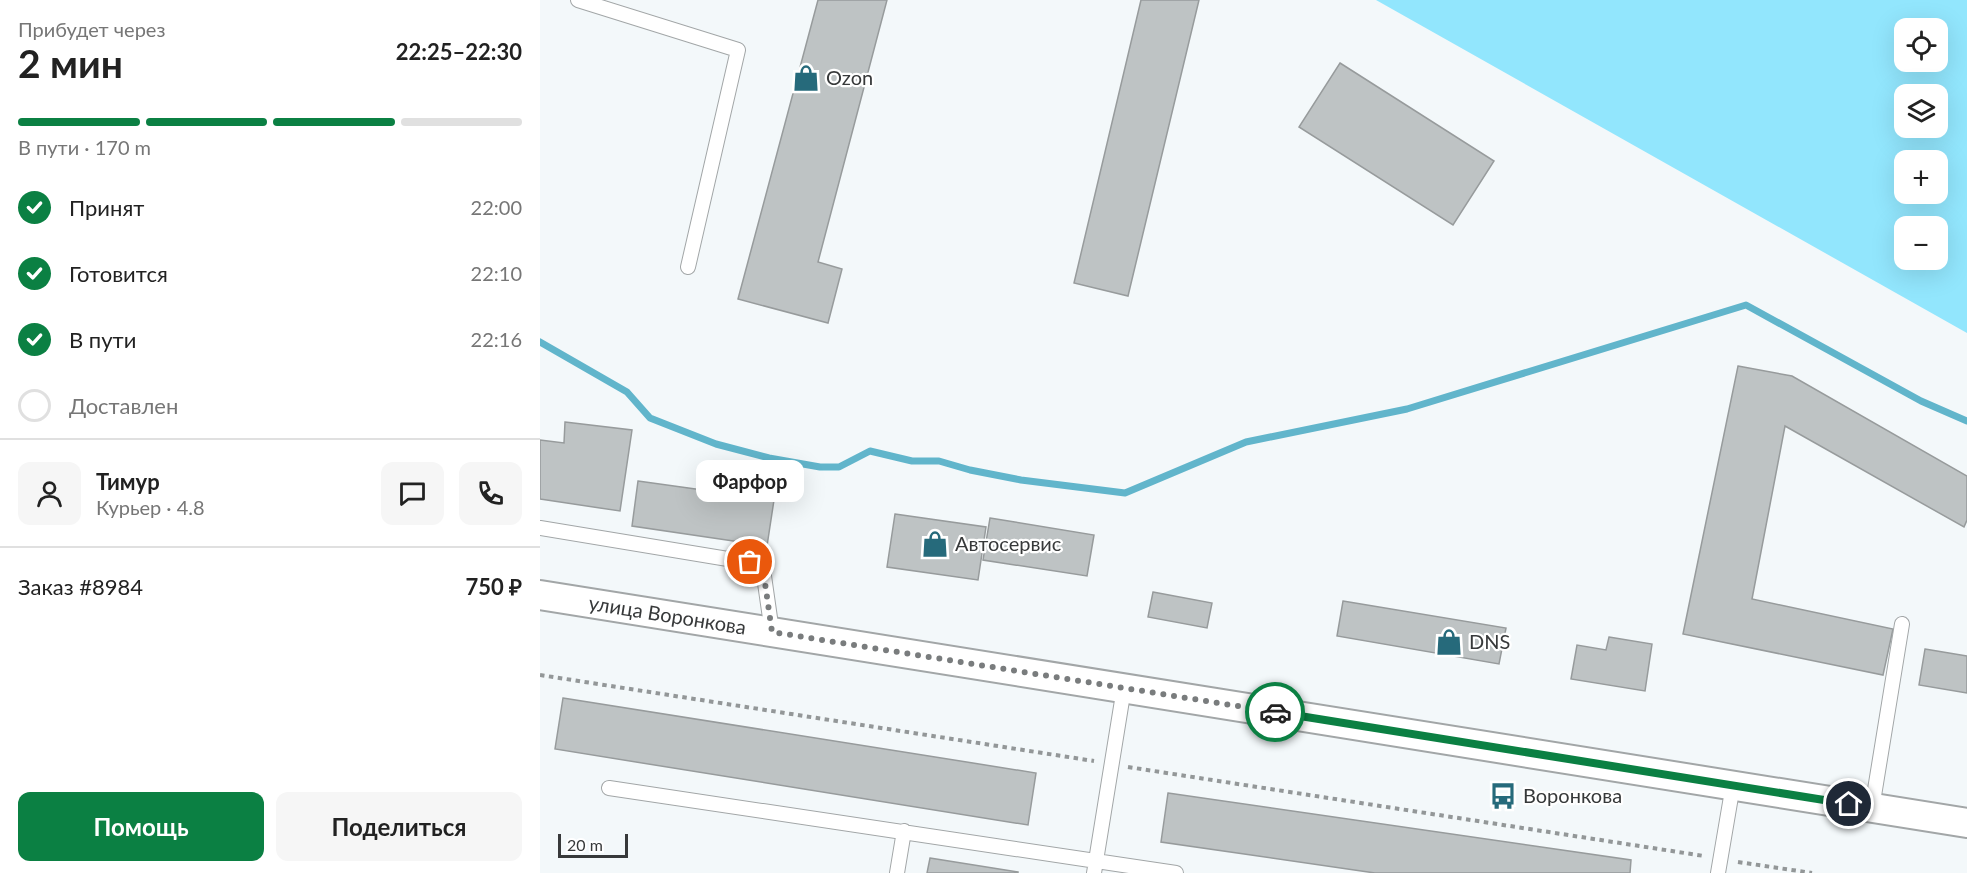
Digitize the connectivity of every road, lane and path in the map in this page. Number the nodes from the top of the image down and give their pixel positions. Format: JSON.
{"nodes":[{"id":1,"x":578,"y":0,"type":"edge"},
{"id":2,"x":688,"y":267,"type":"dead end"},
{"id":3,"x":540,"y":528,"type":"edge"},
{"id":4,"x":540,"y":595,"type":"edge"},
{"id":5,"x":1902,"y":624,"type":"dead end"},
{"id":6,"x":772,"y":632,"type":"junction"},
{"id":7,"x":540,"y":675,"type":"edge"},
{"id":8,"x":1124,"y":688,"type":"junction"},
{"id":9,"x":1112,"y":764,"type":"junction"},
{"id":10,"x":1733,"y":785,"type":"junction"},
{"id":11,"x":609,"y":788,"type":"dead end"},
{"id":12,"x":1872,"y":808,"type":"junction"},
{"id":13,"x":1967,"y":823,"type":"edge"},
{"id":14,"x":904,"y":831,"type":"junction"},
{"id":15,"x":1720,"y":859,"type":"junction"},
{"id":16,"x":1095,"y":866,"type":"edge"},
{"id":17,"x":897,"y":873,"type":"edge"},
{"id":18,"x":1176,"y":873,"type":"edge"},
{"id":19,"x":1718,"y":873,"type":"edge"},
{"id":20,"x":1812,"y":873,"type":"edge"}],
"edges":[{"from":1,"to":2,"type":"lane"},
{"from":3,"to":6,"type":"lane"},
{"from":4,"to":6,"type":"street","name":"улица Воронкова"},
{"from":5,"to":12,"type":"lane"},
{"from":6,"to":8,"type":"street","name":"улица Воронкова"},
{"from":7,"to":9,"type":"path"},
{"from":8,"to":9,"type":"lane"},
{"from":8,"to":10,"type":"street","name":"улица Воронкова"},
{"from":9,"to":15,"type":"path"},
{"from":9,"to":16,"type":"lane"},
{"from":10,"to":12,"type":"street","name":"улица Воронкова"},
{"from":10,"to":15,"type":"lane"},
{"from":11,"to":14,"type":"lane"},
{"from":12,"to":13,"type":"street","name":"улица Воронкова"},
{"from":14,"to":16,"type":"lane"},
{"from":14,"to":17,"type":"lane"},
{"from":15,"to":19,"type":"lane"},
{"from":15,"to":20,"type":"path"},
{"from":16,"to":18,"type":"lane"}]}
